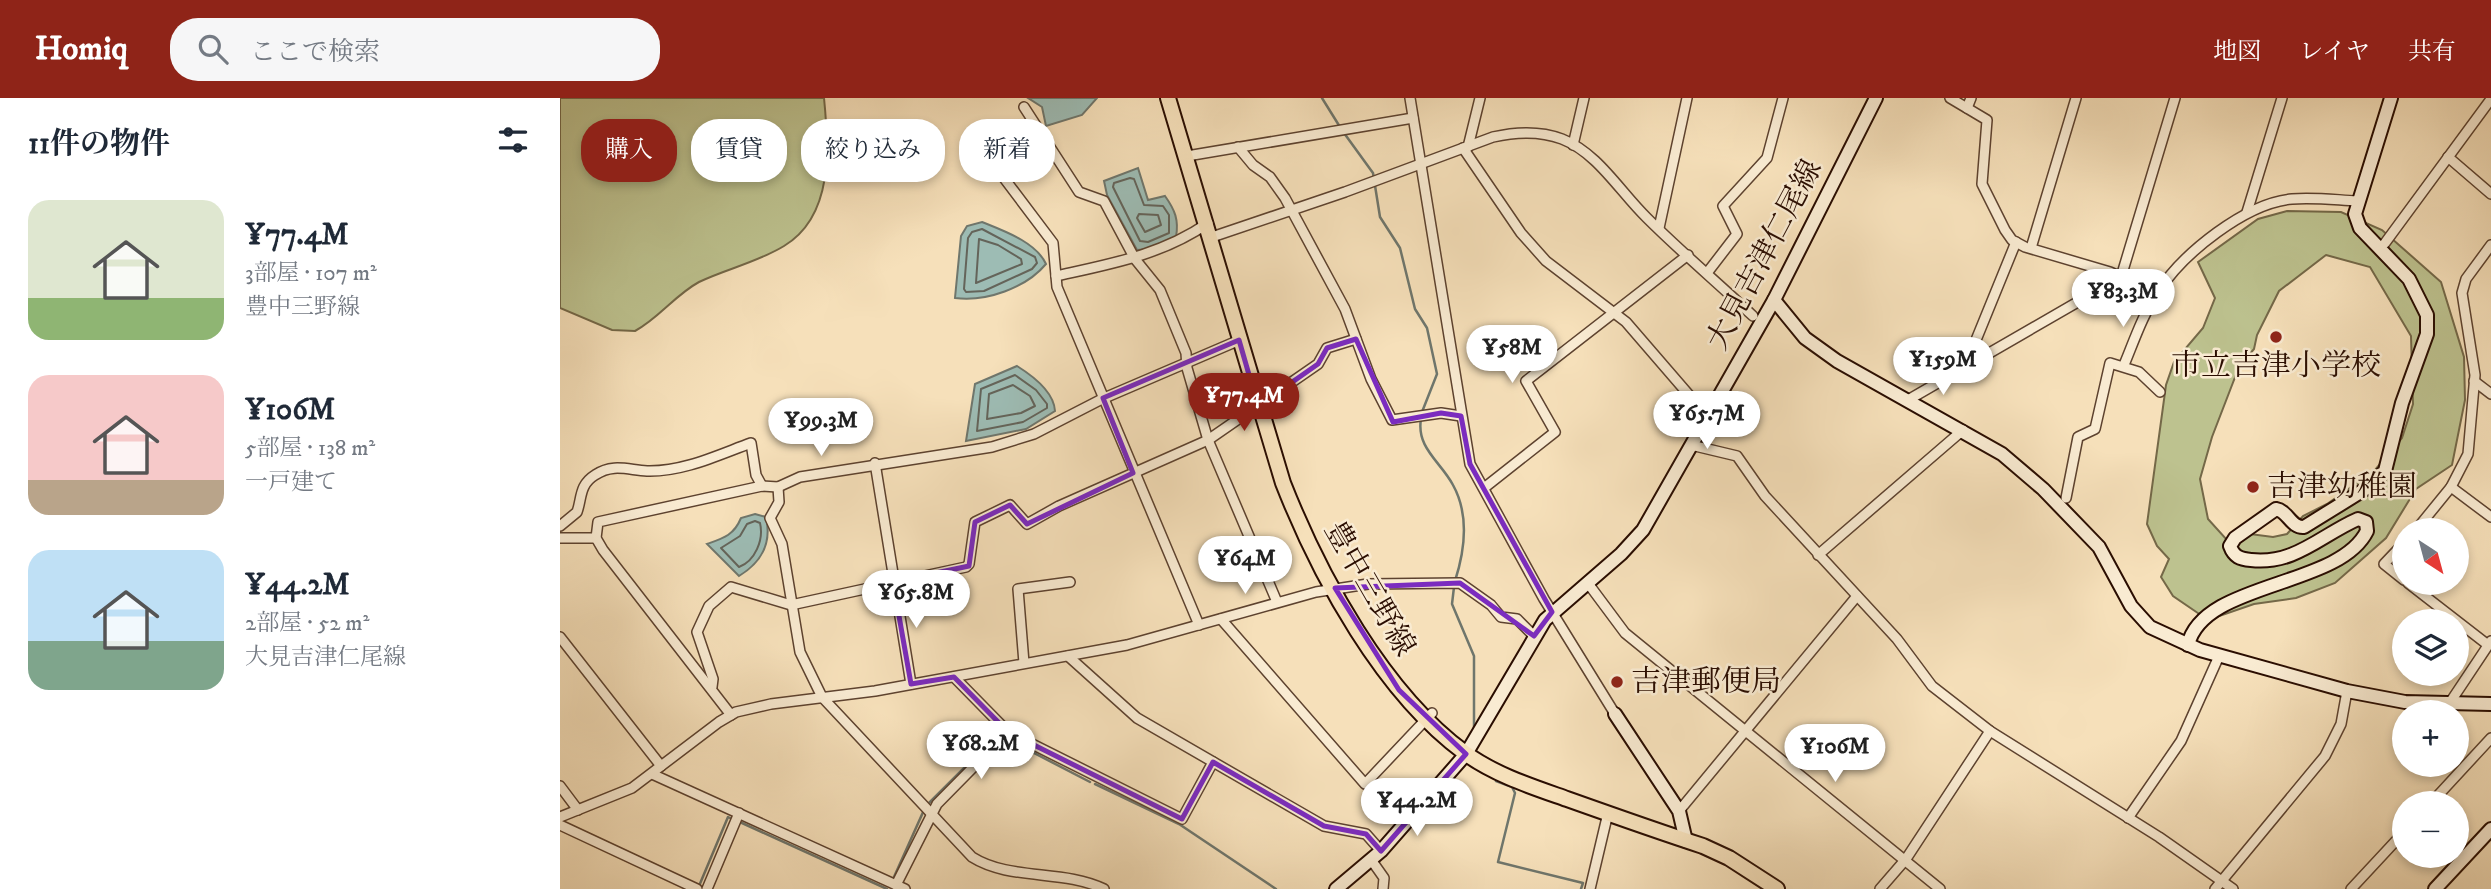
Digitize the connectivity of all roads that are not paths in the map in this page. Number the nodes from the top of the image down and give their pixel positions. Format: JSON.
{"nodes":[{"id":1,"x":1168,"y":98,"type":"edge"},
{"id":2,"x":1410,"y":98,"type":"edge"},
{"id":3,"x":1480,"y":98,"type":"edge"},
{"id":4,"x":1584,"y":98,"type":"edge"},
{"id":5,"x":1687,"y":98,"type":"edge"},
{"id":6,"x":1783,"y":98,"type":"edge"},
{"id":7,"x":1876,"y":98,"type":"edge"},
{"id":8,"x":1950,"y":98,"type":"edge"},
{"id":9,"x":1970,"y":98,"type":"edge"},
{"id":10,"x":2076,"y":98,"type":"edge"},
{"id":11,"x":2175,"y":98,"type":"edge"},
{"id":12,"x":2282,"y":98,"type":"edge"},
{"id":13,"x":2391,"y":98,"type":"edge"},
{"id":14,"x":2491,"y":99,"type":"edge"},
{"id":15,"x":1024,"y":107,"type":"dead end"},
{"id":16,"x":1967,"y":108,"type":"junction"},
{"id":17,"x":1413,"y":118,"type":"junction"},
{"id":18,"x":1573,"y":145,"type":"junction"},
{"id":19,"x":1238,"y":146,"type":"junction"},
{"id":20,"x":1466,"y":148,"type":"junction"},
{"id":21,"x":1187,"y":156,"type":"junction"},
{"id":22,"x":2448,"y":157,"type":"junction"},
{"id":23,"x":1421,"y":165,"type":"junction"},
{"id":24,"x":1007,"y":182,"type":"edge"},
{"id":25,"x":2491,"y":194,"type":"edge"},
{"id":26,"x":2357,"y":201,"type":"junction"},
{"id":27,"x":1291,"y":211,"type":"junction"},
{"id":28,"x":2247,"y":212,"type":"junction"},
{"id":29,"x":1659,"y":229,"type":"junction"},
{"id":30,"x":1210,"y":230,"type":"junction"},
{"id":31,"x":2016,"y":242,"type":"junction"},
{"id":32,"x":2385,"y":243,"type":"dead end"},
{"id":33,"x":2491,"y":245,"type":"edge"},
{"id":34,"x":2031,"y":248,"type":"junction"},
{"id":35,"x":1688,"y":255,"type":"junction"},
{"id":36,"x":1135,"y":259,"type":"junction"},
{"id":37,"x":1707,"y":273,"type":"junction"},
{"id":38,"x":1056,"y":276,"type":"junction"},
{"id":39,"x":2120,"y":277,"type":"junction"},
{"id":40,"x":2157,"y":293,"type":"junction"},
{"id":41,"x":1774,"y":300,"type":"junction"},
{"id":42,"x":1612,"y":312,"type":"junction"},
{"id":43,"x":1753,"y":316,"type":"dead end"},
{"id":44,"x":1241,"y":339,"type":"junction"},
{"id":45,"x":1356,"y":339,"type":"junction"},
{"id":46,"x":1187,"y":362,"type":"junction"},
{"id":47,"x":2124,"y":365,"type":"junction"},
{"id":48,"x":1964,"y":368,"type":"junction"},
{"id":49,"x":2474,"y":381,"type":"junction"},
{"id":50,"x":2160,"y":393,"type":"dead end"},
{"id":51,"x":2491,"y":394,"type":"edge"},
{"id":52,"x":1103,"y":398,"type":"junction"},
{"id":53,"x":1908,"y":400,"type":"junction"},
{"id":54,"x":1258,"y":405,"type":"junction"},
{"id":55,"x":1461,"y":416,"type":"junction"},
{"id":56,"x":1708,"y":417,"type":"junction"},
{"id":57,"x":1963,"y":430,"type":"junction"},
{"id":58,"x":1208,"y":440,"type":"junction"},
{"id":59,"x":1691,"y":445,"type":"junction"},
{"id":60,"x":875,"y":463,"type":"junction"},
{"id":61,"x":1133,"y":473,"type":"junction"},
{"id":62,"x":762,"y":486,"type":"junction"},
{"id":63,"x":778,"y":487,"type":"junction"},
{"id":64,"x":2451,"y":487,"type":"junction"},
{"id":65,"x":1484,"y":488,"type":"junction"},
{"id":66,"x":2066,"y":498,"type":"dead end"},
{"id":67,"x":2491,"y":517,"type":"edge"},
{"id":68,"x":2426,"y":518,"type":"edge"},
{"id":69,"x":560,"y":526,"type":"edge"},
{"id":70,"x":560,"y":538,"type":"edge"},
{"id":71,"x":596,"y":538,"type":"junction"},
{"id":72,"x":1818,"y":555,"type":"junction"},
{"id":73,"x":2392,"y":556,"type":"edge"},
{"id":74,"x":2392,"y":570,"type":"edge"},
{"id":75,"x":893,"y":582,"type":"junction"},
{"id":76,"x":1070,"y":582,"type":"dead end"},
{"id":77,"x":1587,"y":582,"type":"junction"},
{"id":78,"x":1335,"y":588,"type":"junction"},
{"id":79,"x":2425,"y":595,"type":"edge"},
{"id":80,"x":1857,"y":596,"type":"junction"},
{"id":81,"x":1278,"y":603,"type":"junction"},
{"id":82,"x":791,"y":606,"type":"junction"},
{"id":83,"x":1552,"y":612,"type":"junction"},
{"id":84,"x":1220,"y":619,"type":"junction"},
{"id":85,"x":1199,"y":625,"type":"junction"},
{"id":86,"x":1534,"y":636,"type":"junction"},
{"id":87,"x":560,"y":637,"type":"edge"},
{"id":88,"x":2489,"y":643,"type":"edge"},
{"id":89,"x":2188,"y":645,"type":"junction"},
{"id":90,"x":1068,"y":656,"type":"junction"},
{"id":91,"x":2219,"y":656,"type":"junction"},
{"id":92,"x":1024,"y":663,"type":"junction"},
{"id":93,"x":954,"y":677,"type":"junction"},
{"id":94,"x":911,"y":684,"type":"junction"},
{"id":95,"x":712,"y":687,"type":"junction"},
{"id":96,"x":2347,"y":691,"type":"junction"},
{"id":97,"x":822,"y":697,"type":"junction"},
{"id":98,"x":2394,"y":700,"type":"edge"},
{"id":99,"x":2452,"y":700,"type":"edge"},
{"id":100,"x":2469,"y":702,"type":"edge"},
{"id":101,"x":2491,"y":704,"type":"edge"},
{"id":102,"x":1615,"y":714,"type":"joint"},
{"id":103,"x":731,"y":715,"type":"junction"},
{"id":104,"x":1429,"y":716,"type":"junction"},
{"id":105,"x":1990,"y":731,"type":"junction"},
{"id":106,"x":1745,"y":732,"type":"junction"},
{"id":107,"x":1007,"y":733,"type":"junction"},
{"id":108,"x":2491,"y":738,"type":"edge"},
{"id":109,"x":1466,"y":754,"type":"junction"},
{"id":110,"x":1213,"y":762,"type":"junction"},
{"id":111,"x":661,"y":766,"type":"junction"},
{"id":112,"x":652,"y":774,"type":"junction"},
{"id":113,"x":560,"y":786,"type":"edge"},
{"id":114,"x":2442,"y":791,"type":"edge"},
{"id":115,"x":929,"y":808,"type":"junction"},
{"id":116,"x":578,"y":810,"type":"junction"},
{"id":117,"x":1679,"y":811,"type":"junction"},
{"id":118,"x":739,"y":813,"type":"junction"},
{"id":119,"x":1608,"y":813,"type":"junction"},
{"id":120,"x":560,"y":817,"type":"edge"},
{"id":121,"x":2128,"y":818,"type":"junction"},
{"id":122,"x":560,"y":825,"type":"edge"},
{"id":123,"x":2491,"y":829,"type":"edge"},
{"id":124,"x":1686,"y":841,"type":"junction"},
{"id":125,"x":2392,"y":845,"type":"edge"},
{"id":126,"x":1376,"y":856,"type":"junction"},
{"id":127,"x":1906,"y":859,"type":"junction"},
{"id":128,"x":2221,"y":881,"type":"junction"},
{"id":129,"x":900,"y":887,"type":"edge"},
{"id":130,"x":695,"y":888,"type":"edge"},
{"id":131,"x":706,"y":889,"type":"edge"},
{"id":132,"x":1104,"y":889,"type":"edge"},
{"id":133,"x":1336,"y":889,"type":"edge"},
{"id":134,"x":1383,"y":889,"type":"edge"},
{"id":135,"x":1590,"y":889,"type":"edge"},
{"id":136,"x":1777,"y":889,"type":"edge"},
{"id":137,"x":1881,"y":889,"type":"edge"},
{"id":138,"x":1940,"y":889,"type":"edge"},
{"id":139,"x":2215,"y":889,"type":"edge"},
{"id":140,"x":2233,"y":889,"type":"edge"},
{"id":141,"x":2351,"y":889,"type":"edge"},
{"id":142,"x":2435,"y":889,"type":"edge"}],
"edges":[{"from":1,"to":21,"type":"main road","name":"豊中三野線"},
{"from":2,"to":17,"type":"street"},
{"from":3,"to":20,"type":"street"},
{"from":4,"to":18,"type":"street"},
{"from":5,"to":29,"type":"street"},
{"from":6,"to":37,"type":"street"},
{"from":7,"to":41,"type":"street","name":"大見吉津仁尾線"},
{"from":8,"to":16,"type":"street"},
{"from":9,"to":16,"type":"street"},
{"from":10,"to":34,"type":"street"},
{"from":11,"to":39,"type":"street"},
{"from":12,"to":28,"type":"street"},
{"from":13,"to":26,"type":"street"},
{"from":14,"to":22,"type":"street"},
{"from":15,"to":36,"type":"street"},
{"from":16,"to":31,"type":"street"},
{"from":17,"to":19,"type":"street"},
{"from":17,"to":23,"type":"street"},
{"from":18,"to":20,"type":"street"},
{"from":18,"to":29,"type":"street"},
{"from":19,"to":21,"type":"street"},
{"from":19,"to":27,"type":"street"},
{"from":20,"to":23,"type":"street"},
{"from":20,"to":42,"type":"street"},
{"from":21,"to":30,"type":"main road","name":"豊中三野線"},
{"from":22,"to":25,"type":"street"},
{"from":22,"to":32,"type":"street"},
{"from":23,"to":27,"type":"street"},
{"from":23,"to":55,"type":"street"},
{"from":24,"to":38,"type":"street"},
{"from":26,"to":28,"type":"street"},
{"from":26,"to":89,"type":"street"},
{"from":27,"to":30,"type":"street"},
{"from":27,"to":45,"type":"street"},
{"from":28,"to":40,"type":"street"},
{"from":29,"to":35,"type":"street"},
{"from":30,"to":36,"type":"street"},
{"from":30,"to":44,"type":"main road","name":"豊中三野線"},
{"from":31,"to":34,"type":"street"},
{"from":31,"to":48,"type":"street"},
{"from":33,"to":49,"type":"street"},
{"from":34,"to":39,"type":"street"},
{"from":35,"to":37,"type":"street"},
{"from":35,"to":42,"type":"street"},
{"from":36,"to":38,"type":"street"},
{"from":36,"to":46,"type":"street"},
{"from":37,"to":43,"type":"street"},
{"from":38,"to":52,"type":"street"},
{"from":39,"to":40,"type":"street"},
{"from":39,"to":48,"type":"street"},
{"from":40,"to":47,"type":"street"},
{"from":41,"to":53,"type":"street"},
{"from":41,"to":56,"type":"street","name":"大見吉津仁尾線"},
{"from":42,"to":56,"type":"street"},
{"from":42,"to":65,"type":"street"},
{"from":44,"to":46,"type":"street"},
{"from":44,"to":54,"type":"main road","name":"豊中三野線"},
{"from":45,"to":54,"type":"street"},
{"from":45,"to":55,"type":"street"},
{"from":46,"to":52,"type":"street"},
{"from":46,"to":58,"type":"street"},
{"from":47,"to":50,"type":"street"},
{"from":47,"to":66,"type":"street"},
{"from":48,"to":53,"type":"street"},
{"from":49,"to":51,"type":"street"},
{"from":49,"to":64,"type":"street"},
{"from":52,"to":60,"type":"street"},
{"from":52,"to":61,"type":"street"},
{"from":53,"to":57,"type":"street"},
{"from":54,"to":58,"type":"street"},
{"from":54,"to":78,"type":"main road","name":"豊中三野線"},
{"from":55,"to":65,"type":"street"},
{"from":56,"to":59,"type":"street","name":"大見吉津仁尾線"},
{"from":57,"to":72,"type":"street"},
{"from":57,"to":89,"type":"street"},
{"from":58,"to":61,"type":"street"},
{"from":58,"to":81,"type":"street"},
{"from":59,"to":72,"type":"street"},
{"from":59,"to":77,"type":"street","name":"大見吉津仁尾線"},
{"from":60,"to":63,"type":"street"},
{"from":60,"to":75,"type":"street"},
{"from":61,"to":75,"type":"street"},
{"from":61,"to":85,"type":"street"},
{"from":62,"to":63,"type":"street"},
{"from":62,"to":69,"type":"street"},
{"from":62,"to":71,"type":"street"},
{"from":63,"to":82,"type":"street"},
{"from":64,"to":67,"type":"street"},
{"from":64,"to":68,"type":"street"},
{"from":65,"to":83,"type":"street"},
{"from":70,"to":71,"type":"street"},
{"from":71,"to":95,"type":"street"},
{"from":72,"to":80,"type":"street"},
{"from":73,"to":74,"type":"street"},
{"from":75,"to":82,"type":"street"},
{"from":75,"to":94,"type":"street"},
{"from":76,"to":92,"type":"street"},
{"from":77,"to":83,"type":"street","name":"大見吉津仁尾線"},
{"from":77,"to":106,"type":"street"},
{"from":78,"to":81,"type":"street"},
{"from":78,"to":86,"type":"street"},
{"from":78,"to":104,"type":"main road","name":"豊中三野線"},
{"from":79,"to":88,"type":"street"},
{"from":80,"to":105,"type":"street"},
{"from":80,"to":106,"type":"street"},
{"from":81,"to":84,"type":"street"},
{"from":82,"to":95,"type":"street"},
{"from":82,"to":97,"type":"street"},
{"from":83,"to":86,"type":"street","name":"大見吉津仁尾線"},
{"from":83,"to":102,"type":"street"},
{"from":84,"to":85,"type":"street"},
{"from":84,"to":104,"type":"street"},
{"from":85,"to":90,"type":"street"},
{"from":86,"to":109,"type":"street","name":"大見吉津仁尾線"},
{"from":87,"to":111,"type":"street"},
{"from":88,"to":99,"type":"street"},
{"from":89,"to":91,"type":"street"},
{"from":90,"to":92,"type":"street"},
{"from":90,"to":110,"type":"street"},
{"from":91,"to":96,"type":"street"},
{"from":91,"to":121,"type":"street"},
{"from":92,"to":93,"type":"street"},
{"from":93,"to":94,"type":"street"},
{"from":93,"to":107,"type":"street"},
{"from":94,"to":97,"type":"street"},
{"from":95,"to":103,"type":"street"},
{"from":96,"to":98,"type":"street"},
{"from":96,"to":128,"type":"street"},
{"from":97,"to":103,"type":"street"},
{"from":97,"to":115,"type":"street"},
{"from":100,"to":101,"type":"street"},
{"from":102,"to":117,"type":"street"},
{"from":103,"to":111,"type":"street"},
{"from":104,"to":109,"type":"main road","name":"豊中三野線"},
{"from":105,"to":121,"type":"street"},
{"from":105,"to":127,"type":"street"},
{"from":106,"to":117,"type":"street"},
{"from":106,"to":127,"type":"street"},
{"from":107,"to":110,"type":"street"},
{"from":107,"to":115,"type":"street"},
{"from":108,"to":114,"type":"street"},
{"from":109,"to":119,"type":"main road","name":"豊中三野線"},
{"from":109,"to":126,"type":"street","name":"大見吉津仁尾線"},
{"from":110,"to":126,"type":"street"},
{"from":111,"to":112,"type":"street"},
{"from":112,"to":116,"type":"street"},
{"from":112,"to":118,"type":"street"},
{"from":113,"to":116,"type":"street"},
{"from":115,"to":129,"type":"street"},
{"from":115,"to":132,"type":"street"},
{"from":116,"to":120,"type":"street"},
{"from":117,"to":124,"type":"street"},
{"from":118,"to":129,"type":"street"},
{"from":118,"to":131,"type":"street"},
{"from":119,"to":124,"type":"main road","name":"豊中三野線"},
{"from":119,"to":135,"type":"street"},
{"from":121,"to":128,"type":"street"},
{"from":122,"to":130,"type":"street"},
{"from":123,"to":142,"type":"street"},
{"from":124,"to":136,"type":"main road","name":"豊中三野線"},
{"from":125,"to":141,"type":"street"},
{"from":126,"to":133,"type":"street","name":"大見吉津仁尾線"},
{"from":126,"to":134,"type":"street"},
{"from":127,"to":137,"type":"street"},
{"from":127,"to":138,"type":"street"},
{"from":128,"to":139,"type":"street"},
{"from":128,"to":140,"type":"street"}]}
